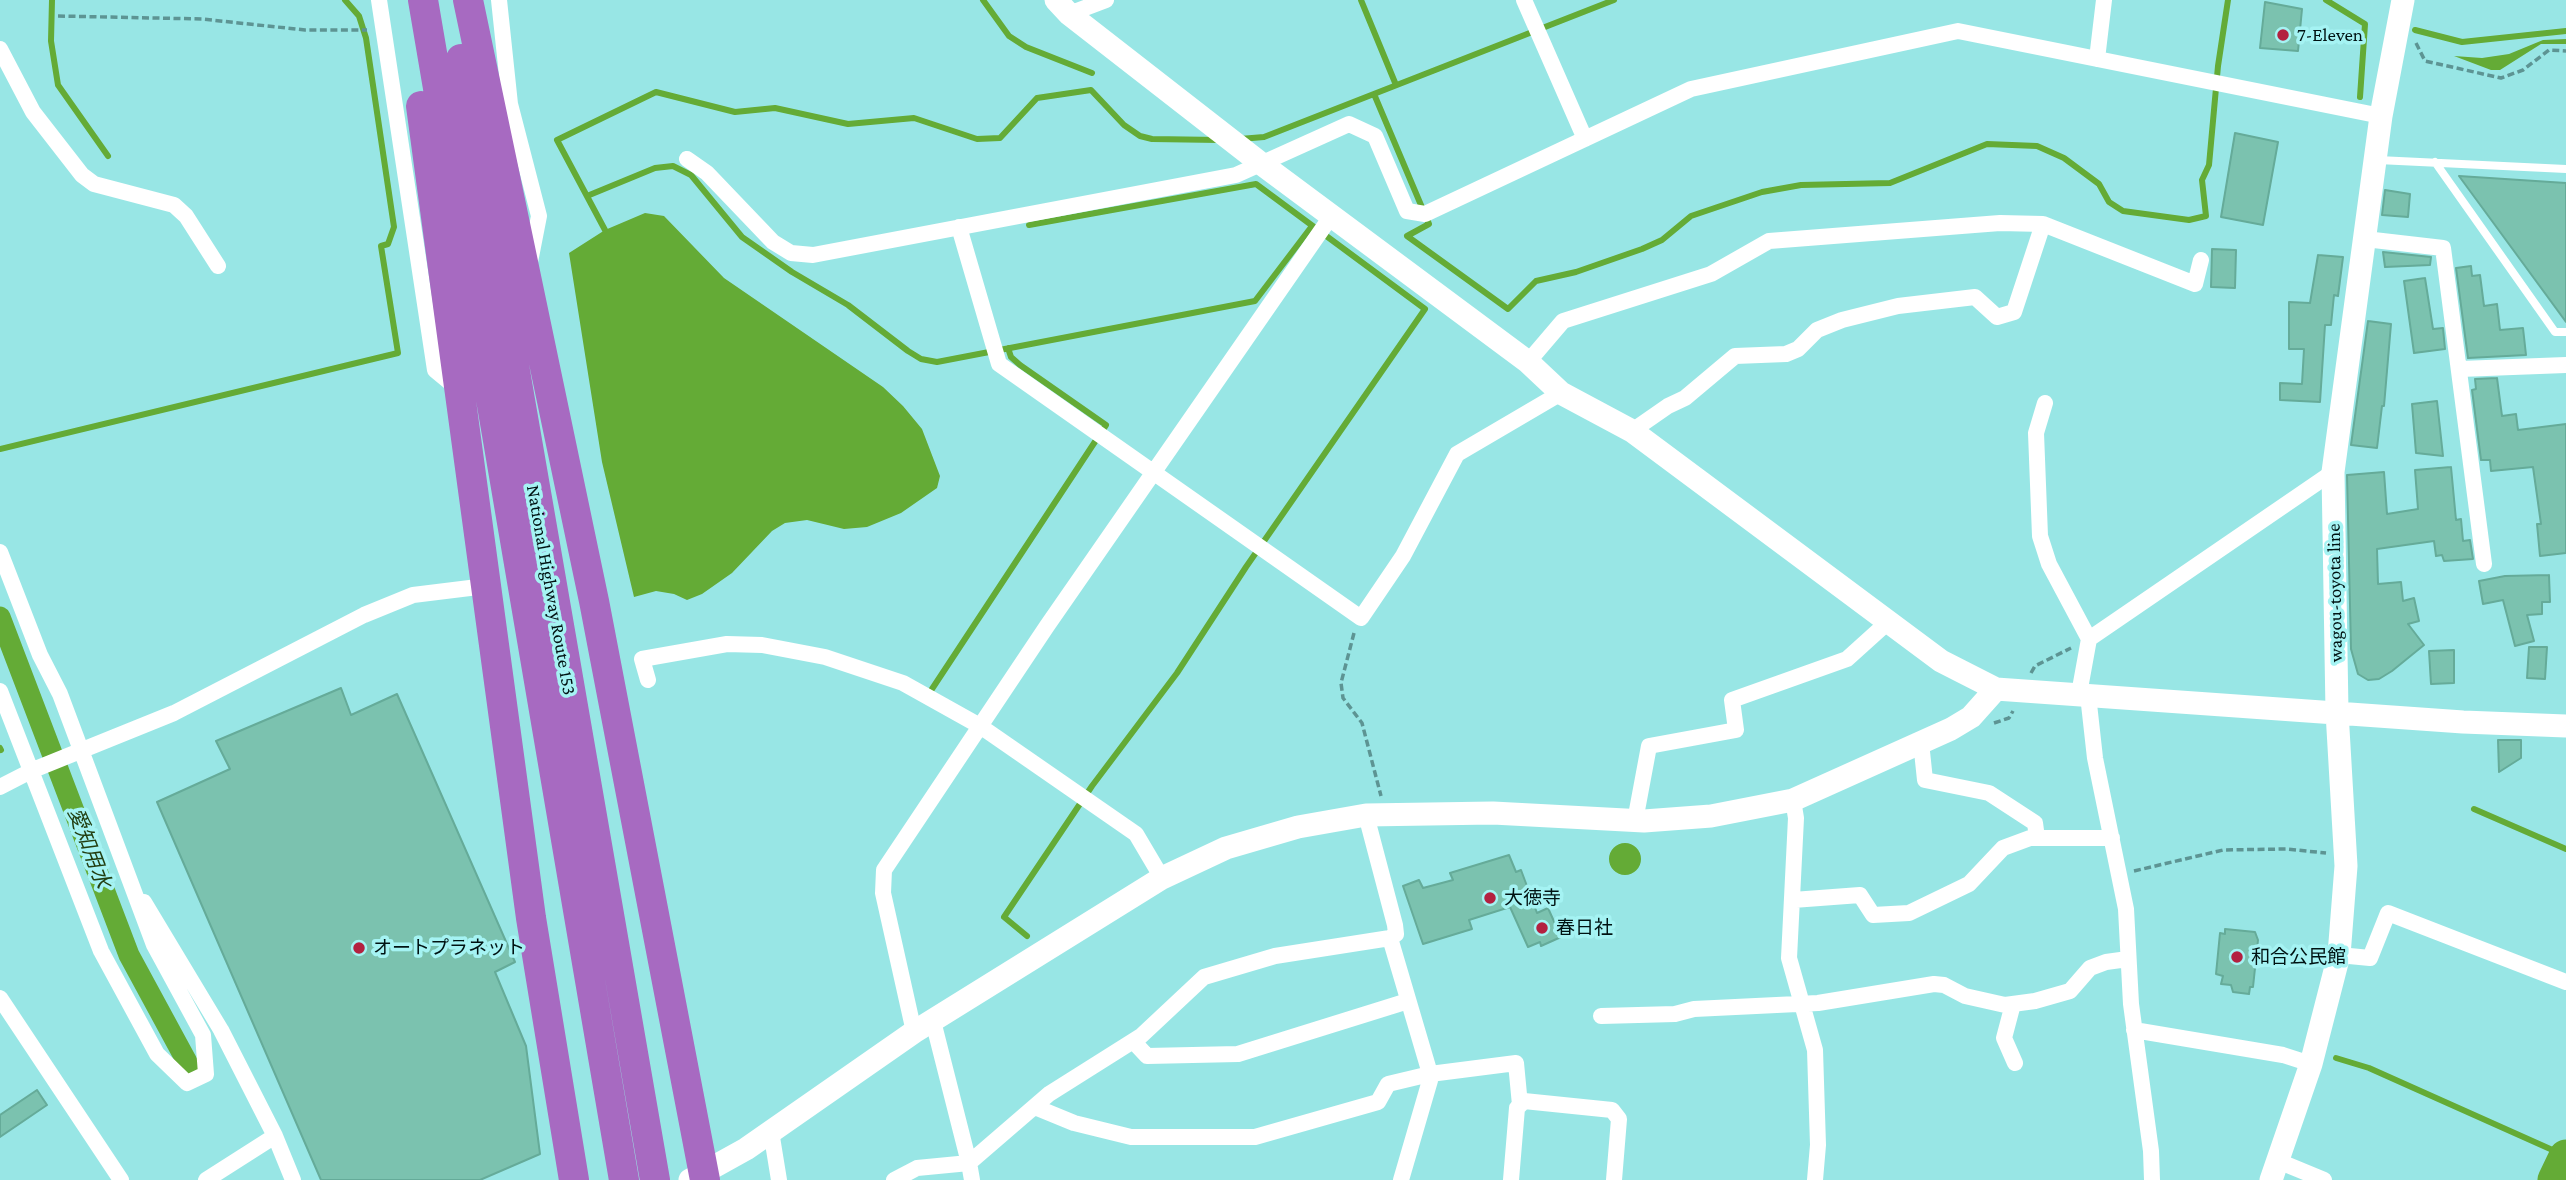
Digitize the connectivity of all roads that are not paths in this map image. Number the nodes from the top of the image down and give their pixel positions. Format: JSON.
{"nodes":[{"id":1,"x":379,"y":0,"type":"edge"},
{"id":2,"x":407,"y":0,"type":"edge"},
{"id":3,"x":423,"y":0,"type":"edge"},
{"id":4,"x":450,"y":0,"type":"edge"},
{"id":5,"x":468,"y":0,"type":"edge"},
{"id":6,"x":499,"y":0,"type":"edge"},
{"id":7,"x":1106,"y":0,"type":"edge"},
{"id":8,"x":1524,"y":0,"type":"edge"},
{"id":9,"x":2104,"y":0,"type":"edge"},
{"id":10,"x":2403,"y":0,"type":"edge"},
{"id":11,"x":1062,"y":7,"type":"edge"},
{"id":12,"x":0,"y":49,"type":"edge"},
{"id":13,"x":2097,"y":59,"type":"junction"},
{"id":14,"x":2381,"y":116,"type":"junction"},
{"id":15,"x":1585,"y":139,"type":"junction"},
{"id":16,"x":687,"y":159,"type":"dead end"},
{"id":17,"x":2375,"y":159,"type":"junction"},
{"id":18,"x":2435,"y":162,"type":"junction"},
{"id":19,"x":1263,"y":165,"type":"junction"},
{"id":20,"x":2566,"y":169,"type":"edge"},
{"id":21,"x":1332,"y":215,"type":"junction"},
{"id":22,"x":2043,"y":224,"type":"junction"},
{"id":23,"x":959,"y":227,"type":"junction"},
{"id":24,"x":2365,"y":239,"type":"junction"},
{"id":25,"x":2201,"y":260,"type":"dead end"},
{"id":26,"x":218,"y":266,"type":"dead end"},
{"id":27,"x":527,"y":278,"type":"junction"},
{"id":28,"x":2566,"y":332,"type":"edge"},
{"id":29,"x":1528,"y":362,"type":"junction"},
{"id":30,"x":2566,"y":365,"type":"edge"},
{"id":31,"x":2460,"y":369,"type":"junction"},
{"id":32,"x":460,"y":390,"type":"junction"},
{"id":33,"x":1561,"y":393,"type":"junction"},
{"id":34,"x":2045,"y":403,"type":"dead end"},
{"id":35,"x":1632,"y":431,"type":"junction"},
{"id":36,"x":1156,"y":472,"type":"junction"},
{"id":37,"x":2333,"y":472,"type":"junction"},
{"id":38,"x":0,"y":552,"type":"edge"},
{"id":39,"x":2484,"y":564,"type":"dead end"},
{"id":40,"x":486,"y":586,"type":"junction"},
{"id":41,"x":1888,"y":622,"type":"junction"},
{"id":42,"x":2089,"y":639,"type":"junction"},
{"id":43,"x":648,"y":680,"type":"dead end"},
{"id":44,"x":1996,"y":689,"type":"junction"},
{"id":45,"x":0,"y":691,"type":"edge"},
{"id":46,"x":2084,"y":694,"type":"junction"},
{"id":47,"x":2337,"y":712,"type":"junction"},
{"id":48,"x":980,"y":726,"type":"junction"},
{"id":49,"x":2566,"y":726,"type":"edge"},
{"id":50,"x":1921,"y":743,"type":"junction"},
{"id":51,"x":77,"y":752,"type":"junction"},
{"id":52,"x":33,"y":770,"type":"junction"},
{"id":53,"x":0,"y":787,"type":"edge"},
{"id":54,"x":1793,"y":800,"type":"junction"},
{"id":55,"x":1376,"y":815,"type":"junction"},
{"id":56,"x":1635,"y":821,"type":"junction"},
{"id":57,"x":2037,"y":838,"type":"junction"},
{"id":58,"x":2112,"y":838,"type":"junction"},
{"id":59,"x":1162,"y":878,"type":"junction"},
{"id":60,"x":131,"y":882,"type":"junction"},
{"id":61,"x":1793,"y":900,"type":"junction"},
{"id":62,"x":1390,"y":939,"type":"junction"},
{"id":63,"x":2339,"y":954,"type":"junction"},
{"id":64,"x":2128,"y":959,"type":"junction"},
{"id":65,"x":2566,"y":982,"type":"edge"},
{"id":66,"x":0,"y":998,"type":"edge"},
{"id":67,"x":1408,"y":1002,"type":"junction"},
{"id":68,"x":1803,"y":1003,"type":"junction"},
{"id":69,"x":2013,"y":1004,"type":"junction"},
{"id":70,"x":1601,"y":1016,"type":"dead end"},
{"id":71,"x":923,"y":1027,"type":"junction"},
{"id":72,"x":2134,"y":1030,"type":"junction"},
{"id":73,"x":1133,"y":1041,"type":"junction"},
{"id":74,"x":2015,"y":1063,"type":"dead end"},
{"id":75,"x":2311,"y":1064,"type":"junction"},
{"id":76,"x":1430,"y":1074,"type":"junction"},
{"id":77,"x":1520,"y":1105,"type":"junction"},
{"id":78,"x":1035,"y":1107,"type":"junction"},
{"id":79,"x":771,"y":1131,"type":"junction"},
{"id":80,"x":275,"y":1136,"type":"junction"},
{"id":81,"x":969,"y":1163,"type":"junction"},
{"id":82,"x":2274,"y":1171,"type":"edge"},
{"id":83,"x":699,"y":1177,"type":"edge"},
{"id":84,"x":121,"y":1180,"type":"edge"},
{"id":85,"x":206,"y":1180,"type":"edge"},
{"id":86,"x":293,"y":1180,"type":"edge"},
{"id":87,"x":574,"y":1180,"type":"edge"},
{"id":88,"x":624,"y":1180,"type":"edge"},
{"id":89,"x":655,"y":1180,"type":"edge"},
{"id":90,"x":779,"y":1180,"type":"edge"},
{"id":91,"x":894,"y":1180,"type":"edge"},
{"id":92,"x":972,"y":1180,"type":"edge"},
{"id":93,"x":1401,"y":1180,"type":"edge"},
{"id":94,"x":1511,"y":1180,"type":"edge"},
{"id":95,"x":1614,"y":1180,"type":"edge"},
{"id":96,"x":1815,"y":1180,"type":"edge"},
{"id":97,"x":2152,"y":1180,"type":"edge"},
{"id":98,"x":2323,"y":1180,"type":"edge"}],
"edges":[{"from":1,"to":32,"type":"street"},
{"from":2,"to":32,"type":"highway"},
{"from":3,"to":88,"type":"highway","name":"National Highway Route 153"},
{"from":4,"to":89,"type":"highway","name":"National Highway Route 153"},
{"from":5,"to":27,"type":"highway"},
{"from":6,"to":27,"type":"street"},
{"from":7,"to":11,"type":"street"},
{"from":8,"to":15,"type":"street"},
{"from":9,"to":13,"type":"street"},
{"from":10,"to":14,"type":"street","name":"wagou-toyota line"},
{"from":11,"to":19,"type":"street"},
{"from":12,"to":26,"type":"street"},
{"from":13,"to":14,"type":"street"},
{"from":13,"to":15,"type":"street"},
{"from":14,"to":17,"type":"street","name":"wagou-toyota line"},
{"from":15,"to":19,"type":"street"},
{"from":16,"to":23,"type":"street"},
{"from":17,"to":18,"type":"lane"},
{"from":17,"to":24,"type":"street","name":"wagou-toyota line"},
{"from":18,"to":20,"type":"lane"},
{"from":18,"to":28,"type":"lane"},
{"from":19,"to":21,"type":"street"},
{"from":19,"to":23,"type":"street"},
{"from":21,"to":29,"type":"street"},
{"from":21,"to":36,"type":"street"},
{"from":22,"to":25,"type":"street"},
{"from":22,"to":29,"type":"street"},
{"from":22,"to":35,"type":"street"},
{"from":23,"to":36,"type":"street"},
{"from":24,"to":31,"type":"street"},
{"from":24,"to":37,"type":"street","name":"wagou-toyota line"},
{"from":27,"to":83,"type":"highway"},
{"from":29,"to":33,"type":"street"},
{"from":30,"to":31,"type":"street"},
{"from":31,"to":39,"type":"street"},
{"from":32,"to":40,"type":"highway"},
{"from":33,"to":35,"type":"street"},
{"from":33,"to":36,"type":"street"},
{"from":34,"to":42,"type":"street"},
{"from":35,"to":41,"type":"street"},
{"from":36,"to":48,"type":"street"},
{"from":37,"to":42,"type":"street"},
{"from":37,"to":47,"type":"street","name":"wagou-toyota line"},
{"from":38,"to":51,"type":"street"},
{"from":40,"to":51,"type":"street"},
{"from":40,"to":87,"type":"highway"},
{"from":41,"to":44,"type":"street"},
{"from":41,"to":56,"type":"street"},
{"from":42,"to":46,"type":"street"},
{"from":43,"to":48,"type":"street"},
{"from":44,"to":46,"type":"street"},
{"from":44,"to":50,"type":"street"},
{"from":45,"to":52,"type":"street"},
{"from":46,"to":47,"type":"street"},
{"from":46,"to":58,"type":"street"},
{"from":47,"to":49,"type":"street"},
{"from":47,"to":63,"type":"street","name":"wagou-toyota line"},
{"from":48,"to":59,"type":"street"},
{"from":48,"to":71,"type":"street"},
{"from":50,"to":54,"type":"street"},
{"from":50,"to":57,"type":"street"},
{"from":51,"to":52,"type":"street"},
{"from":51,"to":60,"type":"street"},
{"from":52,"to":53,"type":"street"},
{"from":52,"to":60,"type":"street"},
{"from":54,"to":56,"type":"street"},
{"from":54,"to":61,"type":"street"},
{"from":55,"to":56,"type":"street"},
{"from":55,"to":59,"type":"street"},
{"from":55,"to":62,"type":"street"},
{"from":57,"to":58,"type":"street"},
{"from":57,"to":61,"type":"street"},
{"from":58,"to":64,"type":"street"},
{"from":59,"to":71,"type":"street"},
{"from":60,"to":80,"type":"street"},
{"from":61,"to":68,"type":"street"},
{"from":62,"to":67,"type":"street"},
{"from":62,"to":73,"type":"street"},
{"from":63,"to":65,"type":"street"},
{"from":63,"to":75,"type":"street","name":"wagou-toyota line"},
{"from":64,"to":69,"type":"street"},
{"from":64,"to":72,"type":"street"},
{"from":66,"to":84,"type":"street"},
{"from":67,"to":73,"type":"street"},
{"from":67,"to":76,"type":"street"},
{"from":68,"to":69,"type":"street"},
{"from":68,"to":70,"type":"street"},
{"from":68,"to":96,"type":"street"},
{"from":69,"to":74,"type":"street"},
{"from":71,"to":79,"type":"street"},
{"from":71,"to":81,"type":"street"},
{"from":72,"to":75,"type":"street"},
{"from":72,"to":97,"type":"street"},
{"from":73,"to":78,"type":"street"},
{"from":75,"to":82,"type":"street","name":"wagou-toyota line"},
{"from":76,"to":77,"type":"street"},
{"from":76,"to":78,"type":"street"},
{"from":76,"to":93,"type":"street"},
{"from":77,"to":94,"type":"street"},
{"from":77,"to":95,"type":"street"},
{"from":78,"to":81,"type":"street"},
{"from":79,"to":83,"type":"street"},
{"from":79,"to":90,"type":"street"},
{"from":80,"to":85,"type":"street"},
{"from":80,"to":86,"type":"street"},
{"from":81,"to":91,"type":"street"},
{"from":81,"to":92,"type":"street"},
{"from":82,"to":98,"type":"street"}]}
